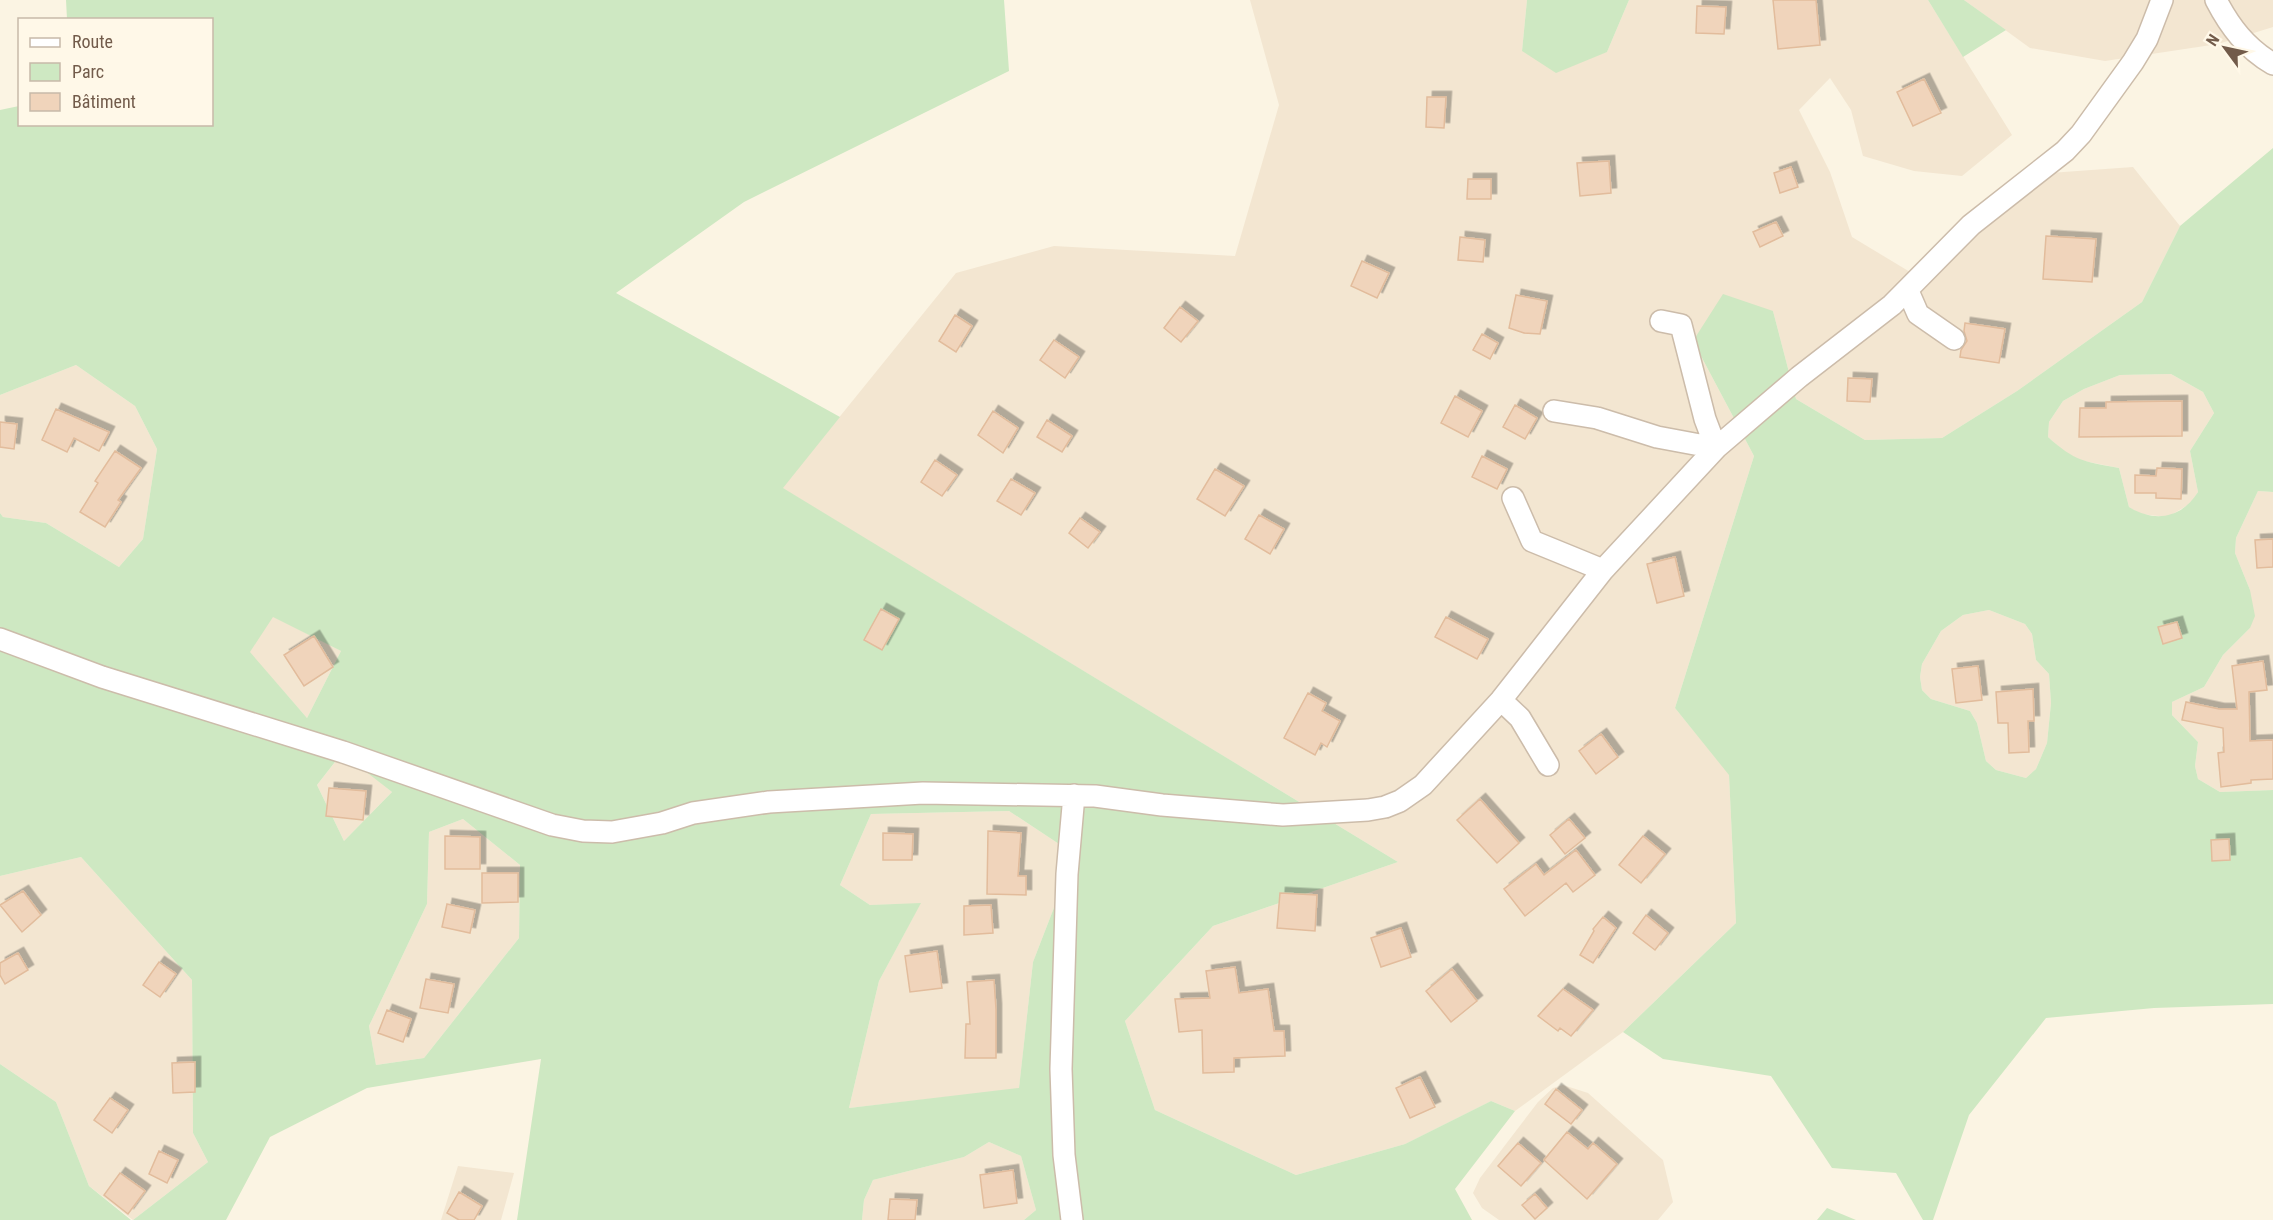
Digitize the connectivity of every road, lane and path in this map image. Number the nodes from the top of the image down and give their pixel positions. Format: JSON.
{"nodes":[{"id":1,"x":2162,"y":0,"type":"edge"},
{"id":2,"x":2216,"y":0,"type":"edge"},
{"id":3,"x":2273,"y":64,"type":"edge"},
{"id":4,"x":1908,"y":291,"type":"junction"},
{"id":5,"x":1661,"y":321,"type":"dead end"},
{"id":6,"x":1954,"y":339,"type":"dead end"},
{"id":7,"x":1554,"y":411,"type":"dead end"},
{"id":8,"x":1716,"y":448,"type":"junction"},
{"id":9,"x":1513,"y":498,"type":"dead end"},
{"id":10,"x":1603,"y":570,"type":"junction"},
{"id":11,"x":0,"y":639,"type":"edge"},
{"id":12,"x":1501,"y":700,"type":"junction"},
{"id":13,"x":1548,"y":765,"type":"dead end"},
{"id":14,"x":1074,"y":795,"type":"junction"},
{"id":15,"x":1072,"y":1220,"type":"edge"}],
"edges":[{"from":1,"to":4,"type":"street"},
{"from":2,"to":3,"type":"street"},
{"from":4,"to":6,"type":"street"},
{"from":4,"to":8,"type":"street"},
{"from":5,"to":8,"type":"street"},
{"from":7,"to":8,"type":"street"},
{"from":8,"to":10,"type":"street"},
{"from":9,"to":10,"type":"street"},
{"from":10,"to":12,"type":"street"},
{"from":11,"to":14,"type":"street"},
{"from":12,"to":13,"type":"street"},
{"from":12,"to":14,"type":"street"},
{"from":14,"to":15,"type":"street"}]}
